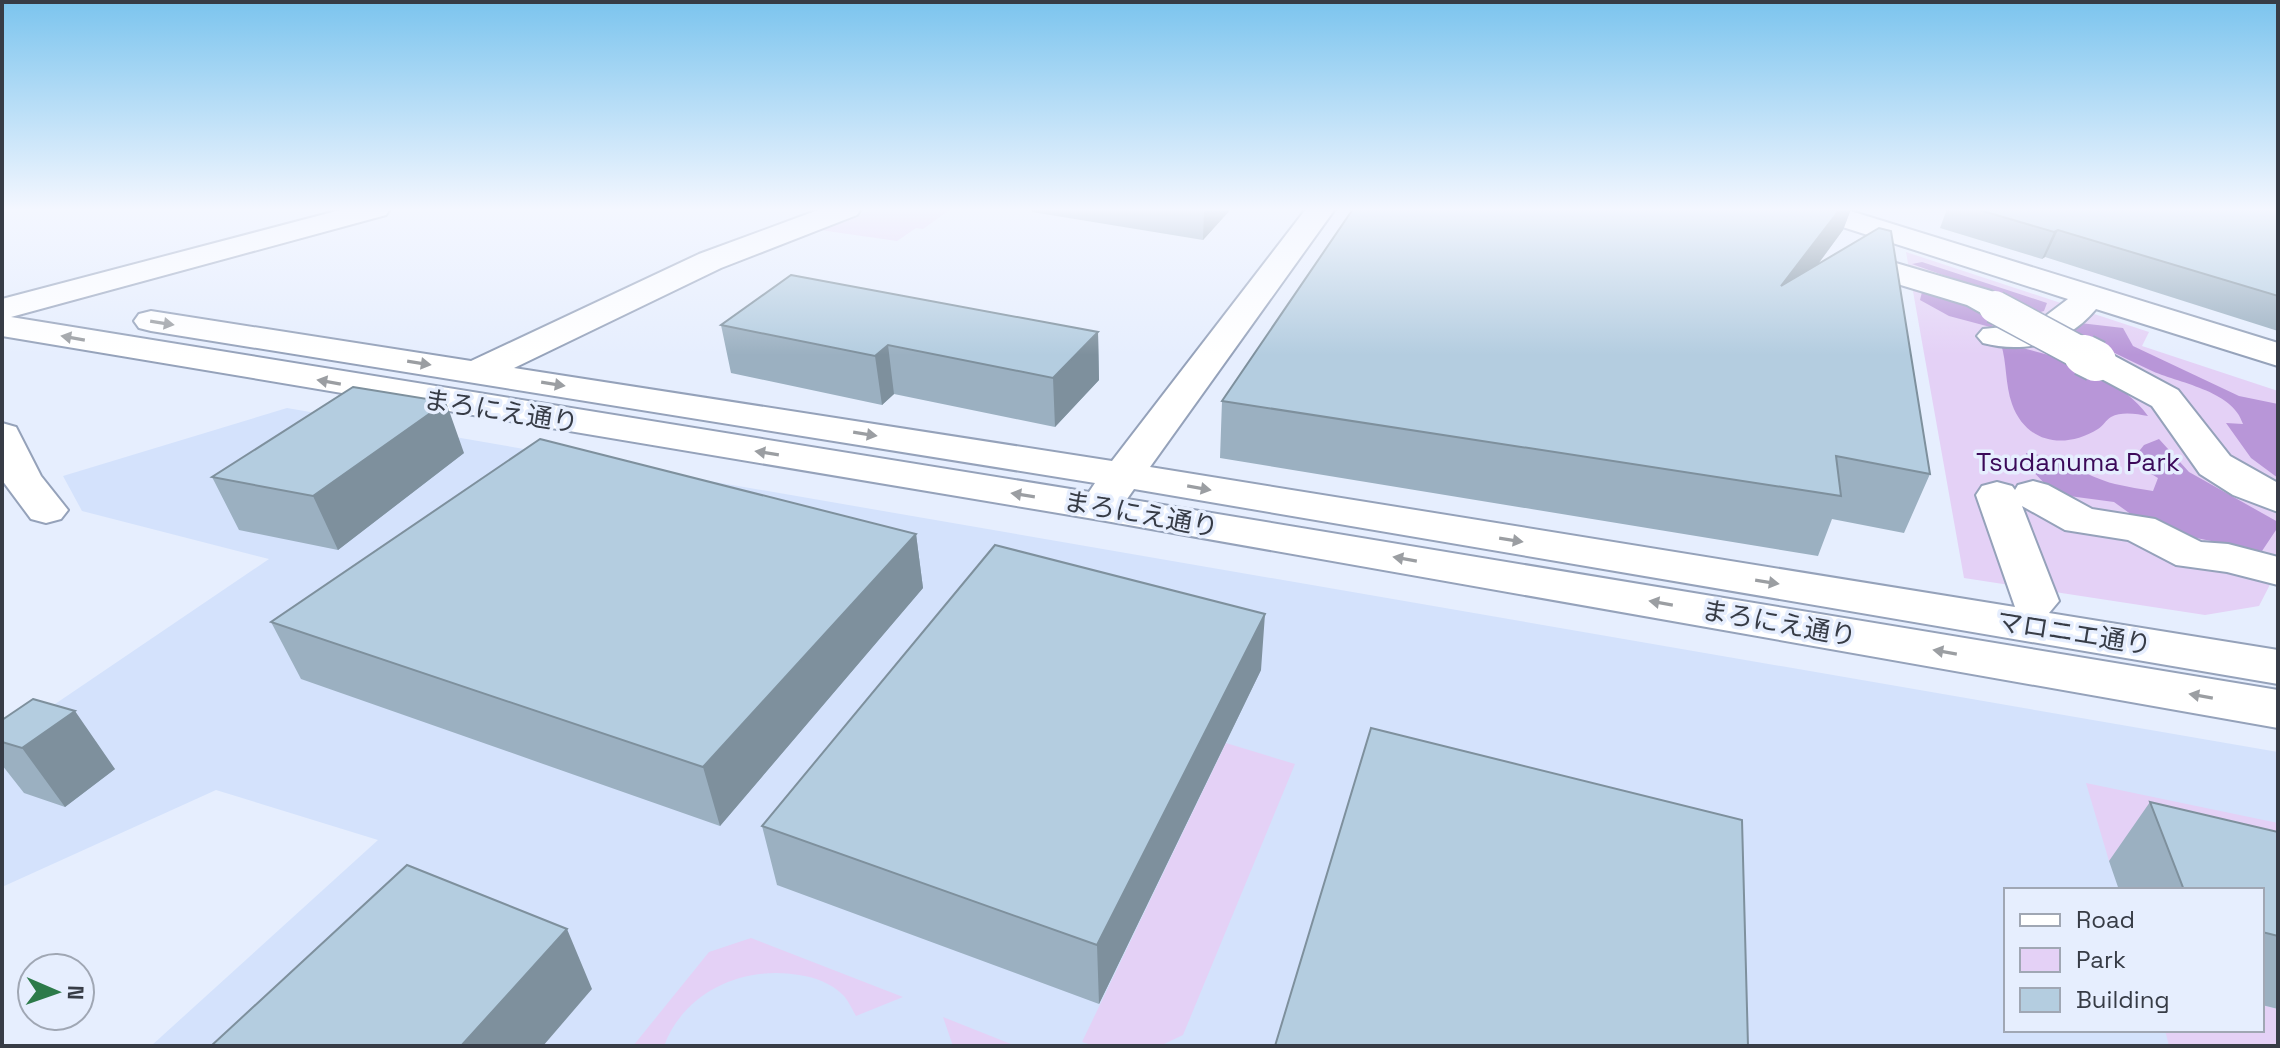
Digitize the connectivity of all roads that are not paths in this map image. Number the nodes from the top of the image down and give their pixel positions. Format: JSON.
{"nodes":[{"id":1,"x":196,"y":258,"type":"edge"},
{"id":2,"x":718,"y":258,"type":"edge"},
{"id":3,"x":1285,"y":258,"type":"edge"},
{"id":4,"x":1970,"y":258,"type":"edge"},
{"id":5,"x":1872,"y":266,"type":"edge"},
{"id":6,"x":2082,"y":305,"type":"dead end"},
{"id":7,"x":8,"y":309,"type":"edge"},
{"id":8,"x":1995,"y":321,"type":"junction"},
{"id":9,"x":2278,"y":355,"type":"edge"},
{"id":10,"x":476,"y":372,"type":"junction"},
{"id":11,"x":2,"y":435,"type":"edge"},
{"id":12,"x":2215,"y":465,"type":"junction"},
{"id":13,"x":2278,"y":486,"type":"edge"},
{"id":14,"x":1111,"y":491,"type":"junction"},
{"id":15,"x":2278,"y":499,"type":"edge"},
{"id":16,"x":46,"y":510,"type":"dead end"},
{"id":17,"x":2278,"y":571,"type":"edge"},
{"id":18,"x":2035,"y":601,"type":"dead end"},
{"id":19,"x":1898,"y":604,"type":"joint"},
{"id":20,"x":2269,"y":659,"type":"edge"},
{"id":21,"x":2278,"y":709,"type":"edge"}],
"edges":[{"from":1,"to":7,"type":"street"},
{"from":2,"to":10,"type":"street"},
{"from":3,"to":14,"type":"street"},
{"from":4,"to":9,"type":"street"},
{"from":5,"to":8,"type":"street"},
{"from":6,"to":8,"type":"street"},
{"from":7,"to":10,"type":"street","name":"まろにえ通り","one_way":true},
{"from":14,"to":7,"type":"street","name":"まろにえ通り","one_way":true},
{"from":8,"to":12,"type":"street","bridge":true},
{"from":10,"to":14,"type":"street","name":"まろにえ通り","one_way":true},
{"from":11,"to":16,"type":"street"},
{"from":12,"to":13,"type":"street"},
{"from":12,"to":15,"type":"street"},
{"from":14,"to":19,"type":"street","name":"まろにえ通り","one_way":true},
{"from":21,"to":14,"type":"street","name":"まろにえ通り","one_way":true},
{"from":17,"to":18,"type":"street"},
{"from":19,"to":20,"type":"street","name":"マロニエ通り"}]}
